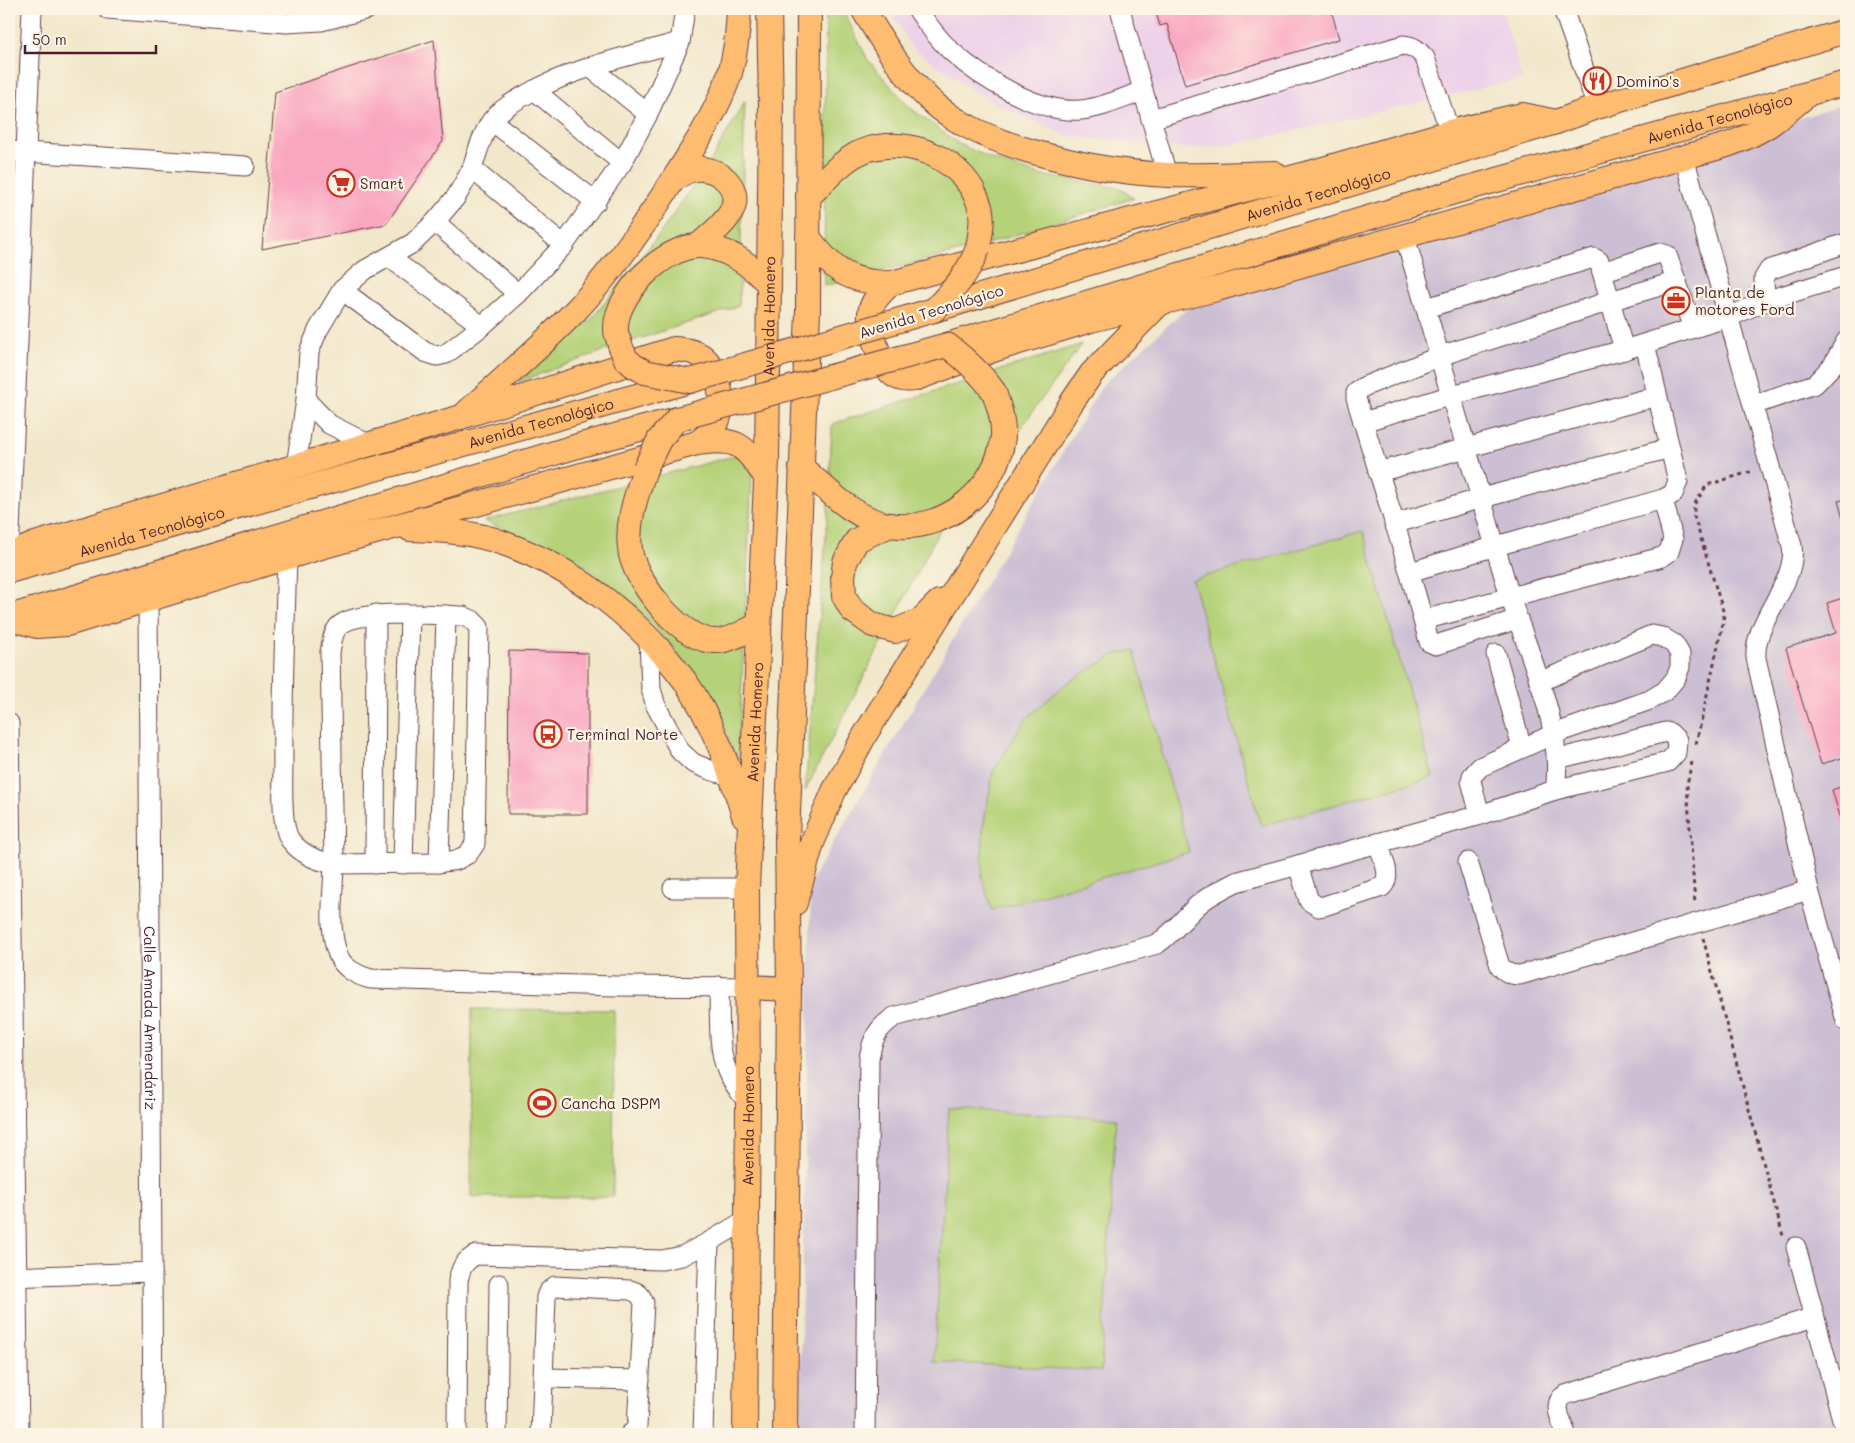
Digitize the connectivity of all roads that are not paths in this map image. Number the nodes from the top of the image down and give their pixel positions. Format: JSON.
{"nodes":[{"id":1,"x":32,"y":9,"type":"edge"},
{"id":2,"x":107,"y":9,"type":"edge"},
{"id":3,"x":366,"y":9,"type":"edge"},
{"id":4,"x":686,"y":9,"type":"edge"},
{"id":5,"x":740,"y":9,"type":"edge"},
{"id":6,"x":769,"y":9,"type":"edge"},
{"id":7,"x":809,"y":9,"type":"edge"},
{"id":8,"x":863,"y":9,"type":"edge"},
{"id":9,"x":917,"y":9,"type":"edge"},
{"id":10,"x":1120,"y":9,"type":"edge"},
{"id":11,"x":1563,"y":9,"type":"edge"},
{"id":12,"x":319,"y":15,"type":"edge"},
{"id":13,"x":1846,"y":31,"type":"edge"},
{"id":14,"x":680,"y":42,"type":"junction"},
{"id":15,"x":590,"y":67,"type":"junction"},
{"id":16,"x":1846,"y":83,"type":"edge"},
{"id":17,"x":534,"y":90,"type":"junction"},
{"id":18,"x":1143,"y":91,"type":"junction"},
{"id":19,"x":1808,"y":94,"type":"junction"},
{"id":20,"x":1597,"y":107,"type":"junction"},
{"id":21,"x":648,"y":114,"type":"junction"},
{"id":22,"x":1151,"y":119,"type":"junction"},
{"id":23,"x":492,"y":121,"type":"junction"},
{"id":24,"x":1556,"y":122,"type":"junction"},
{"id":25,"x":1450,"y":132,"type":"junction"},
{"id":26,"x":17,"y":151,"type":"edge"},
{"id":27,"x":1684,"y":157,"type":"junction"},
{"id":28,"x":622,"y":163,"type":"junction"},
{"id":29,"x":245,"y":166,"type":"dead end"},
{"id":30,"x":472,"y":170,"type":"junction"},
{"id":31,"x":1313,"y":172,"type":"junction"},
{"id":32,"x":1167,"y":175,"type":"junction"},
{"id":33,"x":674,"y":179,"type":"junction"},
{"id":34,"x":808,"y":197,"type":"junction"},
{"id":35,"x":596,"y":202,"type":"junction"},
{"id":36,"x":435,"y":222,"type":"junction"},
{"id":37,"x":808,"y":237,"type":"junction"},
{"id":38,"x":1405,"y":237,"type":"junction"},
{"id":39,"x":1846,"y":243,"type":"edge"},
{"id":40,"x":564,"y":245,"type":"junction"},
{"id":41,"x":698,"y":246,"type":"junction"},
{"id":42,"x":389,"y":257,"type":"junction"},
{"id":43,"x":1602,"y":272,"type":"junction"},
{"id":44,"x":1846,"y":276,"type":"edge"},
{"id":45,"x":1677,"y":281,"type":"junction"},
{"id":46,"x":769,"y":284,"type":"junction"},
{"id":47,"x":891,"y":284,"type":"junction"},
{"id":48,"x":342,"y":290,"type":"junction"},
{"id":49,"x":518,"y":294,"type":"junction"},
{"id":50,"x":1610,"y":301,"type":"junction"},
{"id":51,"x":1765,"y":302,"type":"junction"},
{"id":52,"x":1158,"y":305,"type":"junction"},
{"id":53,"x":1426,"y":308,"type":"junction"},
{"id":54,"x":934,"y":310,"type":"junction"},
{"id":55,"x":1728,"y":317,"type":"junction"},
{"id":56,"x":482,"y":326,"type":"junction"},
{"id":57,"x":1693,"y":328,"type":"junction"},
{"id":58,"x":1846,"y":341,"type":"edge"},
{"id":59,"x":946,"y":344,"type":"junction"},
{"id":60,"x":1645,"y":344,"type":"junction"},
{"id":61,"x":1624,"y":350,"type":"junction"},
{"id":62,"x":1440,"y":356,"type":"junction"},
{"id":63,"x":690,"y":381,"type":"junction"},
{"id":64,"x":1452,"y":395,"type":"junction"},
{"id":65,"x":1657,"y":396,"type":"junction"},
{"id":66,"x":306,"y":400,"type":"junction"},
{"id":67,"x":1753,"y":405,"type":"junction"},
{"id":68,"x":461,"y":417,"type":"junction"},
{"id":69,"x":677,"y":419,"type":"junction"},
{"id":70,"x":1363,"y":422,"type":"junction"},
{"id":71,"x":11,"y":441,"type":"edge"},
{"id":72,"x":697,"y":443,"type":"junction"},
{"id":73,"x":368,"y":444,"type":"junction"},
{"id":74,"x":1466,"y":447,"type":"junction"},
{"id":75,"x":1670,"y":448,"type":"junction"},
{"id":76,"x":802,"y":457,"type":"junction"},
{"id":77,"x":296,"y":466,"type":"junction"},
{"id":78,"x":767,"y":468,"type":"junction"},
{"id":79,"x":1378,"y":472,"type":"junction"},
{"id":80,"x":1482,"y":498,"type":"junction"},
{"id":81,"x":1663,"y":499,"type":"junction"},
{"id":82,"x":1394,"y":524,"type":"junction"},
{"id":83,"x":890,"y":525,"type":"junction"},
{"id":84,"x":388,"y":529,"type":"junction"},
{"id":85,"x":1496,"y":546,"type":"junction"},
{"id":86,"x":9,"y":555,"type":"edge"},
{"id":87,"x":287,"y":557,"type":"junction"},
{"id":88,"x":972,"y":563,"type":"junction"},
{"id":89,"x":9,"y":571,"type":"edge"},
{"id":90,"x":1410,"y":572,"type":"junction"},
{"id":91,"x":1510,"y":597,"type":"junction"},
{"id":92,"x":148,"y":600,"type":"junction"},
{"id":93,"x":376,"y":614,"type":"junction"},
{"id":94,"x":410,"y":615,"type":"junction"},
{"id":95,"x":446,"y":616,"type":"junction"},
{"id":96,"x":9,"y":617,"type":"edge"},
{"id":97,"x":1518,"y":619,"type":"junction"},
{"id":98,"x":1423,"y":620,"type":"junction"},
{"id":99,"x":758,"y":625,"type":"junction"},
{"id":100,"x":650,"y":638,"type":"junction"},
{"id":101,"x":1496,"y":654,"type":"dead end"},
{"id":102,"x":1539,"y":682,"type":"junction"},
{"id":103,"x":9,"y":723,"type":"edge"},
{"id":104,"x":1554,"y":734,"type":"junction"},
{"id":105,"x":1522,"y":748,"type":"junction"},
{"id":106,"x":1558,"y":759,"type":"junction"},
{"id":107,"x":731,"y":776,"type":"junction"},
{"id":108,"x":1555,"y":790,"type":"junction"},
{"id":109,"x":1480,"y":815,"type":"junction"},
{"id":110,"x":749,"y":834,"type":"junction"},
{"id":111,"x":1378,"y":843,"type":"junction"},
{"id":112,"x":1468,"y":862,"type":"dead end"},
{"id":113,"x":440,"y":863,"type":"junction"},
{"id":114,"x":334,"y":864,"type":"junction"},
{"id":115,"x":375,"y":864,"type":"junction"},
{"id":116,"x":403,"y":864,"type":"junction"},
{"id":117,"x":1298,"y":865,"type":"junction"},
{"id":118,"x":673,"y":888,"type":"dead end"},
{"id":119,"x":748,"y":888,"type":"junction"},
{"id":120,"x":1809,"y":890,"type":"junction"},
{"id":121,"x":789,"y":924,"type":"junction"},
{"id":122,"x":719,"y":986,"type":"junction"},
{"id":123,"x":748,"y":986,"type":"junction"},
{"id":124,"x":790,"y":989,"type":"junction"},
{"id":125,"x":1846,"y":1021,"type":"edge"},
{"id":126,"x":748,"y":1104,"type":"junction"},
{"id":127,"x":746,"y":1220,"type":"junction"},
{"id":128,"x":709,"y":1242,"type":"junction"},
{"id":129,"x":1796,"y":1247,"type":"dead end"},
{"id":130,"x":572,"y":1257,"type":"junction"},
{"id":131,"x":152,"y":1272,"type":"junction"},
{"id":132,"x":13,"y":1277,"type":"edge"},
{"id":133,"x":498,"y":1284,"type":"dead end"},
{"id":134,"x":572,"y":1287,"type":"junction"},
{"id":135,"x":1814,"y":1317,"type":"junction"},
{"id":136,"x":543,"y":1378,"type":"junction"},
{"id":137,"x":640,"y":1380,"type":"junction"},
{"id":138,"x":19,"y":1434,"type":"edge"},
{"id":139,"x":153,"y":1434,"type":"edge"},
{"id":140,"x":457,"y":1434,"type":"edge"},
{"id":141,"x":497,"y":1434,"type":"edge"},
{"id":142,"x":541,"y":1434,"type":"edge"},
{"id":143,"x":630,"y":1434,"type":"edge"},
{"id":144,"x":703,"y":1434,"type":"edge"},
{"id":145,"x":745,"y":1434,"type":"edge"},
{"id":146,"x":785,"y":1434,"type":"edge"},
{"id":147,"x":865,"y":1434,"type":"edge"},
{"id":148,"x":1566,"y":1434,"type":"edge"},
{"id":149,"x":1846,"y":1434,"type":"edge"}],
"edges":[{"from":1,"to":26,"type":"street"},
{"from":2,"to":12,"type":"street"},
{"from":3,"to":12,"type":"street"},
{"from":4,"to":14,"type":"street"},
{"from":5,"to":33,"type":"main road"},
{"from":6,"to":46,"type":"main road","name":"Avenida Homero"},
{"from":7,"to":34,"type":"main road"},
{"from":8,"to":32,"type":"main road"},
{"from":9,"to":18,"type":"street"},
{"from":10,"to":18,"type":"street"},
{"from":11,"to":20,"type":"street"},
{"from":13,"to":20,"type":"main road","name":"Avenida Tecnológico"},
{"from":14,"to":15,"type":"street"},
{"from":14,"to":21,"type":"street"},
{"from":15,"to":17,"type":"street"},
{"from":15,"to":21,"type":"street"},
{"from":16,"to":19,"type":"main road","name":"Avenida Tecnológico"},
{"from":17,"to":23,"type":"street"},
{"from":17,"to":28,"type":"street"},
{"from":18,"to":22,"type":"street"},
{"from":19,"to":27,"type":"main road"},
{"from":19,"to":59,"type":"main road","name":"Avenida Tecnológico"},
{"from":20,"to":24,"type":"main road","name":"Avenida Tecnológico"},
{"from":21,"to":28,"type":"street"},
{"from":22,"to":25,"type":"street"},
{"from":22,"to":32,"type":"street"},
{"from":23,"to":30,"type":"street"},
{"from":23,"to":35,"type":"street"},
{"from":24,"to":25,"type":"main road"},
{"from":24,"to":54,"type":"main road","name":"Avenida Tecnológico"},
{"from":25,"to":31,"type":"main road"},
{"from":26,"to":29,"type":"street"},
{"from":26,"to":71,"type":"street"},
{"from":27,"to":38,"type":"main road"},
{"from":27,"to":55,"type":"street"},
{"from":28,"to":35,"type":"street"},
{"from":30,"to":36,"type":"street"},
{"from":30,"to":40,"type":"street"},
{"from":31,"to":32,"type":"main road"},
{"from":31,"to":47,"type":"main road"},
{"from":33,"to":41,"type":"main road"},
{"from":33,"to":68,"type":"main road"},
{"from":34,"to":37,"type":"main road"},
{"from":34,"to":54,"type":"main road","bridge":true},
{"from":35,"to":40,"type":"street"},
{"from":36,"to":42,"type":"street"},
{"from":36,"to":49,"type":"street"},
{"from":37,"to":47,"type":"main road"},
{"from":37,"to":76,"type":"main road"},
{"from":38,"to":52,"type":"main road"},
{"from":38,"to":53,"type":"street"},
{"from":39,"to":51,"type":"street"},
{"from":40,"to":49,"type":"street"},
{"from":41,"to":46,"type":"main road"},
{"from":41,"to":63,"type":"main road","bridge":true},
{"from":42,"to":48,"type":"street"},
{"from":42,"to":56,"type":"street"},
{"from":43,"to":45,"type":"street"},
{"from":43,"to":50,"type":"street"},
{"from":43,"to":53,"type":"street"},
{"from":44,"to":51,"type":"street"},
{"from":45,"to":50,"type":"street"},
{"from":45,"to":57,"type":"street"},
{"from":46,"to":78,"type":"main road","name":"Avenida Homero"},
{"from":47,"to":52,"type":"main road"},
{"from":48,"to":56,"type":"street"},
{"from":48,"to":66,"type":"street"},
{"from":49,"to":56,"type":"street"},
{"from":50,"to":61,"type":"street"},
{"from":50,"to":62,"type":"street"},
{"from":51,"to":55,"type":"street"},
{"from":52,"to":88,"type":"main road"},
{"from":53,"to":62,"type":"street"},
{"from":54,"to":63,"type":"main road","name":"Avenida Tecnológico","bridge":true},
{"from":55,"to":57,"type":"street"},
{"from":55,"to":67,"type":"street"},
{"from":57,"to":60,"type":"street"},
{"from":58,"to":67,"type":"street"},
{"from":59,"to":69,"type":"main road","name":"Avenida Tecnológico","bridge":true},
{"from":59,"to":83,"type":"main road","bridge":true},
{"from":60,"to":61,"type":"street"},
{"from":60,"to":65,"type":"street"},
{"from":61,"to":64,"type":"street"},
{"from":62,"to":64,"type":"street"},
{"from":62,"to":70,"type":"street"},
{"from":63,"to":89,"type":"main road","name":"Avenida Tecnológico"},
{"from":64,"to":70,"type":"street"},
{"from":64,"to":74,"type":"street"},
{"from":65,"to":74,"type":"street"},
{"from":65,"to":75,"type":"street"},
{"from":66,"to":73,"type":"street"},
{"from":66,"to":77,"type":"street"},
{"from":67,"to":120,"type":"street"},
{"from":68,"to":72,"type":"main road"},
{"from":68,"to":73,"type":"main road"},
{"from":69,"to":96,"type":"main road","name":"Avenida Tecnológico"},
{"from":69,"to":99,"type":"main road","bridge":true},
{"from":70,"to":79,"type":"street"},
{"from":71,"to":86,"type":"street"},
{"from":72,"to":78,"type":"main road"},
{"from":72,"to":84,"type":"main road"},
{"from":73,"to":77,"type":"main road"},
{"from":74,"to":79,"type":"street"},
{"from":74,"to":80,"type":"street"},
{"from":75,"to":80,"type":"street"},
{"from":75,"to":81,"type":"street"},
{"from":76,"to":83,"type":"main road"},
{"from":76,"to":121,"type":"main road"},
{"from":77,"to":86,"type":"main road"},
{"from":78,"to":99,"type":"main road","name":"Avenida Homero"},
{"from":79,"to":82,"type":"street"},
{"from":80,"to":82,"type":"street"},
{"from":80,"to":85,"type":"street"},
{"from":81,"to":85,"type":"street"},
{"from":81,"to":91,"type":"street"},
{"from":82,"to":90,"type":"street"},
{"from":83,"to":88,"type":"main road"},
{"from":84,"to":87,"type":"main road"},
{"from":84,"to":100,"type":"main road"},
{"from":85,"to":90,"type":"street"},
{"from":85,"to":91,"type":"street"},
{"from":87,"to":92,"type":"main road"},
{"from":87,"to":114,"type":"street"},
{"from":88,"to":121,"type":"main road"},
{"from":90,"to":98,"type":"street"},
{"from":91,"to":97,"type":"street"},
{"from":91,"to":98,"type":"street"},
{"from":92,"to":96,"type":"main road"},
{"from":92,"to":131,"type":"street","name":"Calle Amada Armendáriz"},
{"from":93,"to":94,"type":"street"},
{"from":93,"to":114,"type":"street"},
{"from":93,"to":115,"type":"street"},
{"from":94,"to":95,"type":"street"},
{"from":94,"to":116,"type":"street"},
{"from":95,"to":113,"type":"street"},
{"from":95,"to":113,"type":"street"},
{"from":97,"to":98,"type":"street"},
{"from":97,"to":102,"type":"street"},
{"from":99,"to":110,"type":"main road","name":"Avenida Homero"},
{"from":100,"to":107,"type":"main road"},
{"from":100,"to":107,"type":"street"},
{"from":101,"to":105,"type":"street"},
{"from":102,"to":104,"type":"street"},
{"from":102,"to":104,"type":"street"},
{"from":103,"to":132,"type":"street"},
{"from":104,"to":105,"type":"street"},
{"from":104,"to":106,"type":"street"},
{"from":105,"to":109,"type":"street"},
{"from":106,"to":108,"type":"street"},
{"from":106,"to":108,"type":"street"},
{"from":107,"to":110,"type":"main road"},
{"from":108,"to":109,"type":"street"},
{"from":109,"to":111,"type":"street"},
{"from":110,"to":119,"type":"main road","name":"Avenida Homero"},
{"from":111,"to":117,"type":"street"},
{"from":111,"to":117,"type":"street"},
{"from":112,"to":120,"type":"street"},
{"from":113,"to":116,"type":"street"},
{"from":114,"to":115,"type":"street"},
{"from":114,"to":122,"type":"street"},
{"from":115,"to":116,"type":"street"},
{"from":117,"to":147,"type":"street"},
{"from":118,"to":119,"type":"street"},
{"from":119,"to":123,"type":"main road","name":"Avenida Homero"},
{"from":120,"to":125,"type":"street"},
{"from":121,"to":124,"type":"main road"},
{"from":122,"to":123,"type":"street"},
{"from":122,"to":126,"type":"street"},
{"from":123,"to":124,"type":"main road"},
{"from":123,"to":126,"type":"main road","name":"Avenida Homero"},
{"from":124,"to":146,"type":"main road"},
{"from":126,"to":127,"type":"main road","name":"Avenida Homero"},
{"from":127,"to":128,"type":"street"},
{"from":127,"to":145,"type":"main road","name":"Avenida Homero"},
{"from":128,"to":130,"type":"street"},
{"from":128,"to":144,"type":"street"},
{"from":129,"to":135,"type":"street"},
{"from":130,"to":134,"type":"street"},
{"from":130,"to":140,"type":"street"},
{"from":131,"to":132,"type":"street"},
{"from":131,"to":139,"type":"street","name":"Calle Amada Armendáriz"},
{"from":132,"to":138,"type":"street"},
{"from":133,"to":141,"type":"street"},
{"from":134,"to":136,"type":"street"},
{"from":134,"to":137,"type":"street"},
{"from":135,"to":148,"type":"street"},
{"from":135,"to":149,"type":"street"},
{"from":136,"to":137,"type":"street"},
{"from":136,"to":142,"type":"street"},
{"from":137,"to":143,"type":"street"}]}
